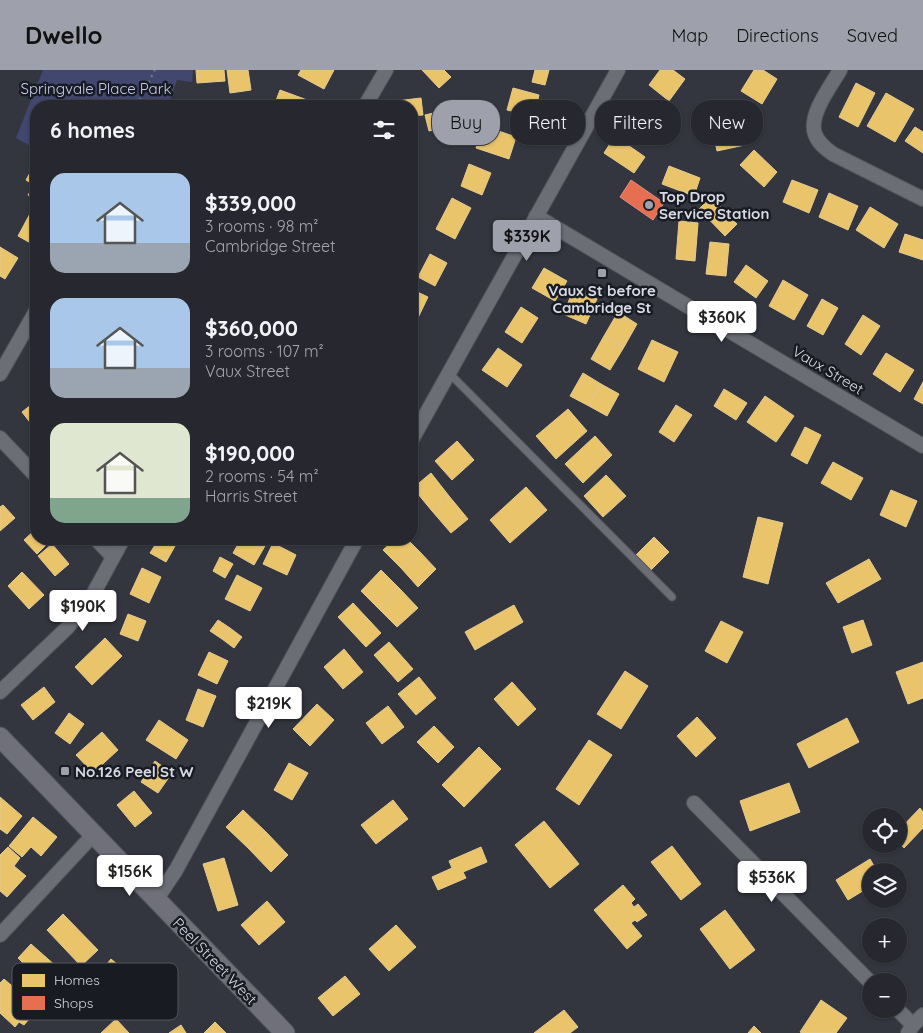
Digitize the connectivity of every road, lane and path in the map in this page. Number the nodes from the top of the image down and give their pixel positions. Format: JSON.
{"nodes":[{"id":1,"x":155,"y":70,"type":"edge"},
{"id":2,"x":386,"y":70,"type":"edge"},
{"id":3,"x":618,"y":70,"type":"edge"},
{"id":4,"x":840,"y":70,"type":"edge"},
{"id":5,"x":139,"y":100,"type":"edge"},
{"id":6,"x":368,"y":100,"type":"edge"},
{"id":7,"x":923,"y":199,"type":"edge"},
{"id":8,"x":536,"y":216,"type":"junction"},
{"id":9,"x":30,"y":322,"type":"edge"},
{"id":10,"x":448,"y":373,"type":"junction"},
{"id":11,"x":0,"y":374,"type":"edge"},
{"id":12,"x":418,"y":428,"type":"edge"},
{"id":13,"x":0,"y":438,"type":"edge"},
{"id":14,"x":923,"y":446,"type":"edge"},
{"id":15,"x":30,"y":470,"type":"edge"},
{"id":16,"x":102,"y":545,"type":"edge"},
{"id":17,"x":120,"y":545,"type":"edge"},
{"id":18,"x":354,"y":545,"type":"edge"},
{"id":19,"x":113,"y":557,"type":"junction"},
{"id":20,"x":672,"y":597,"type":"dead end"},
{"id":21,"x":0,"y":692,"type":"edge"},
{"id":22,"x":0,"y":737,"type":"edge"},
{"id":23,"x":694,"y":803,"type":"dead end"},
{"id":24,"x":94,"y":834,"type":"junction"},
{"id":25,"x":154,"y":898,"type":"junction"},
{"id":26,"x":0,"y":935,"type":"edge"},
{"id":27,"x":862,"y":973,"type":"edge"},
{"id":28,"x":285,"y":1033,"type":"edge"}],
"edges":[{"from":1,"to":5,"type":"path"},
{"from":2,"to":6,"type":"street"},
{"from":3,"to":8,"type":"street"},
{"from":4,"to":7,"type":"street"},
{"from":8,"to":10,"type":"street"},
{"from":8,"to":14,"type":"street","name":"Vaux Street"},
{"from":9,"to":11,"type":"street"},
{"from":10,"to":12,"type":"street"},
{"from":10,"to":20,"type":"lane"},
{"from":13,"to":15,"type":"street"},
{"from":16,"to":19,"type":"street"},
{"from":17,"to":19,"type":"street"},
{"from":18,"to":25,"type":"street"},
{"from":19,"to":21,"type":"street"},
{"from":22,"to":24,"type":"street","name":"Peel Street West"},
{"from":23,"to":27,"type":"street"},
{"from":24,"to":25,"type":"street","name":"Peel Street West"},
{"from":24,"to":26,"type":"street"},
{"from":25,"to":28,"type":"street","name":"Peel Street West"}]}
